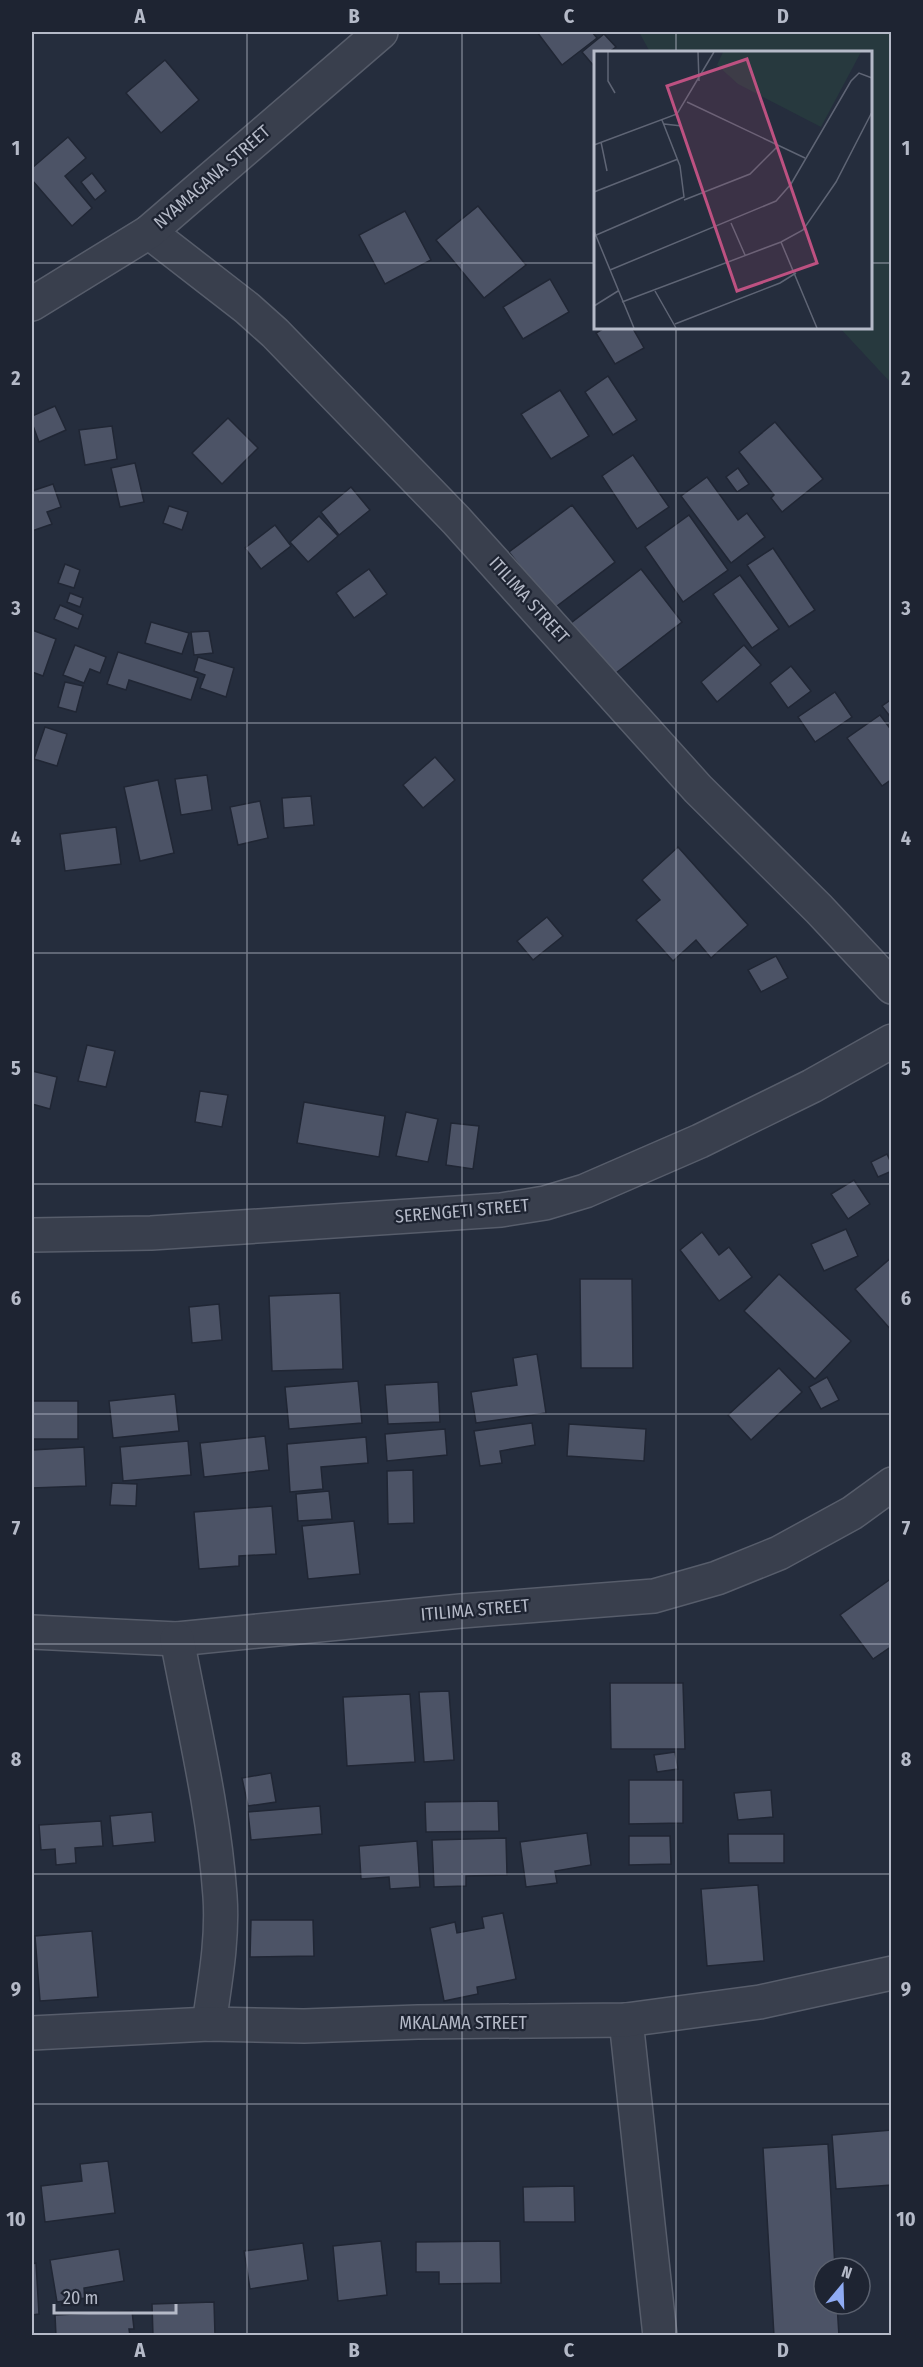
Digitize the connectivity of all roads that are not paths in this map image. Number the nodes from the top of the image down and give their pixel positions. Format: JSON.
{"nodes":[{"id":1,"x":356,"y":32,"type":"edge"},
{"id":2,"x":381,"y":32,"type":"edge"},
{"id":3,"x":346,"y":63,"type":"junction"},
{"id":4,"x":149,"y":232,"type":"junction"},
{"id":5,"x":32,"y":304,"type":"edge"},
{"id":6,"x":891,"y":987,"type":"edge"},
{"id":7,"x":891,"y":1041,"type":"edge"},
{"id":8,"x":32,"y":1235,"type":"edge"},
{"id":9,"x":891,"y":1484,"type":"edge"},
{"id":10,"x":32,"y":1632,"type":"edge"},
{"id":11,"x":177,"y":1640,"type":"junction"},
{"id":12,"x":891,"y":1973,"type":"edge"},
{"id":13,"x":626,"y":2020,"type":"junction"},
{"id":14,"x":208,"y":2024,"type":"junction"},
{"id":15,"x":32,"y":2033,"type":"edge"},
{"id":16,"x":660,"y":2336,"type":"edge"}],
"edges":[{"from":1,"to":3,"type":"street"},
{"from":2,"to":3,"type":"street","name":"NYAMAGANA STREET"},
{"from":3,"to":4,"type":"street","name":"NYAMAGANA STREET"},
{"from":4,"to":5,"type":"street","name":"NYAMAGANA STREET"},
{"from":4,"to":6,"type":"street","name":"ITILIMA STREET"},
{"from":7,"to":8,"type":"street","name":"SERENGETI STREET"},
{"from":9,"to":11,"type":"street","name":"ITILIMA STREET"},
{"from":10,"to":11,"type":"street","name":"ITILIMA STREET"},
{"from":11,"to":14,"type":"street"},
{"from":12,"to":13,"type":"street","name":"MKALAMA STREET"},
{"from":13,"to":14,"type":"street","name":"MKALAMA STREET"},
{"from":13,"to":16,"type":"street"},
{"from":14,"to":15,"type":"street","name":"MKALAMA STREET"}]}
